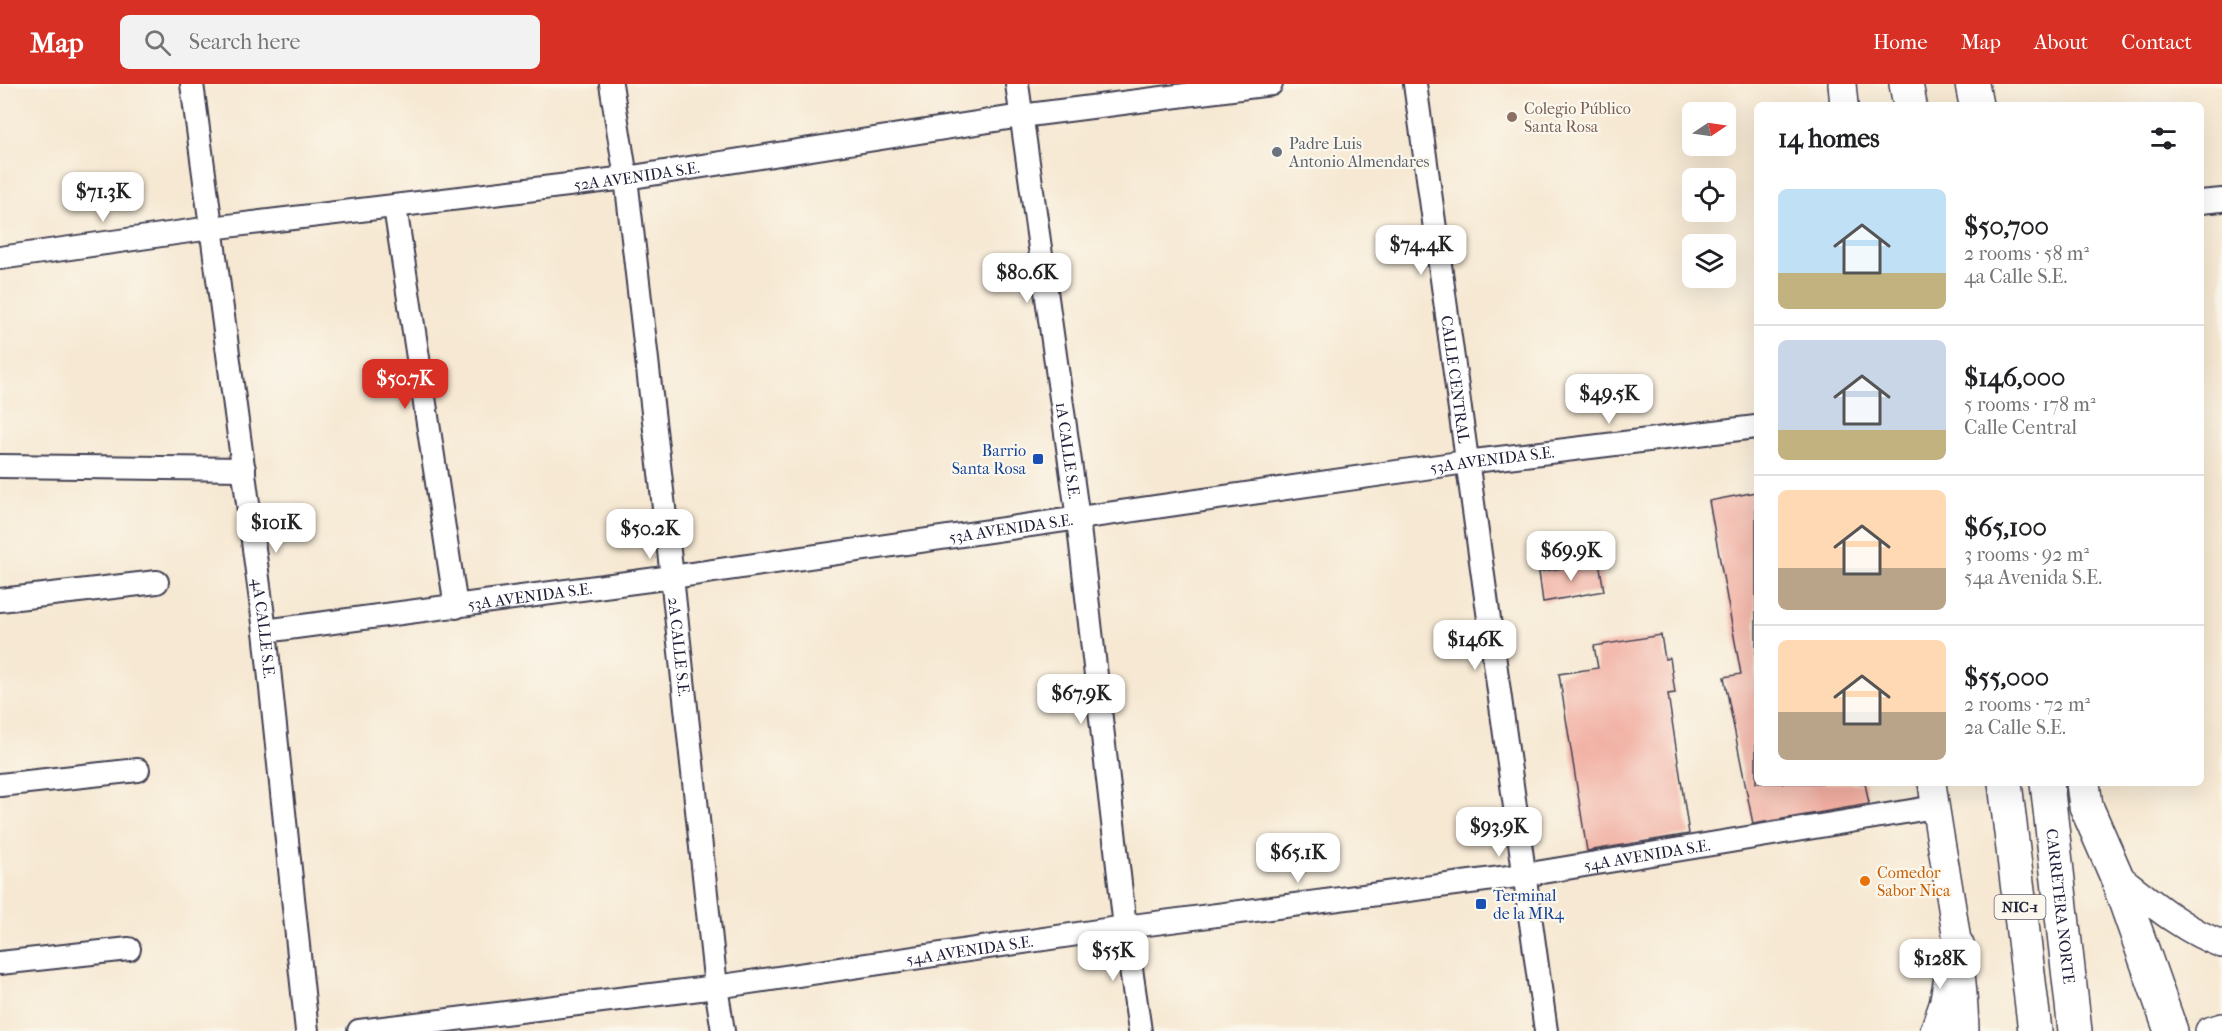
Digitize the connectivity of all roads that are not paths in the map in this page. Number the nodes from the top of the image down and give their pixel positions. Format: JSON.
{"nodes":[{"id":1,"x":192,"y":84,"type":"edge"},
{"id":2,"x":611,"y":84,"type":"edge"},
{"id":3,"x":1017,"y":84,"type":"edge"},
{"id":4,"x":1271,"y":84,"type":"edge"},
{"id":5,"x":1415,"y":84,"type":"edge"},
{"id":6,"x":1842,"y":84,"type":"edge"},
{"id":7,"x":1906,"y":84,"type":"edge"},
{"id":8,"x":1950,"y":84,"type":"edge"},
{"id":9,"x":1972,"y":84,"type":"edge"},
{"id":10,"x":1844,"y":102,"type":"edge"},
{"id":11,"x":1908,"y":102,"type":"edge"},
{"id":12,"x":1953,"y":102,"type":"edge"},
{"id":13,"x":1975,"y":102,"type":"edge"},
{"id":14,"x":1021,"y":116,"type":"junction"},
{"id":15,"x":626,"y":178,"type":"junction"},
{"id":16,"x":2222,"y":200,"type":"edge"},
{"id":17,"x":2204,"y":202,"type":"edge"},
{"id":18,"x":395,"y":207,"type":"junction"},
{"id":19,"x":211,"y":228,"type":"junction"},
{"id":20,"x":0,"y":258,"type":"edge"},
{"id":21,"x":1754,"y":427,"type":"edge"},
{"id":22,"x":1466,"y":462,"type":"junction"},
{"id":23,"x":0,"y":465,"type":"edge"},
{"id":24,"x":244,"y":469,"type":"junction"},
{"id":25,"x":1077,"y":519,"type":"junction"},
{"id":26,"x":672,"y":577,"type":"junction"},
{"id":27,"x":157,"y":582,"type":"dead end"},
{"id":28,"x":0,"y":600,"type":"edge"},
{"id":29,"x":456,"y":607,"type":"junction"},
{"id":30,"x":266,"y":631,"type":"junction"},
{"id":31,"x":138,"y":770,"type":"dead end"},
{"id":32,"x":0,"y":784,"type":"edge"},
{"id":33,"x":2005,"y":786,"type":"edge"},
{"id":34,"x":2046,"y":786,"type":"edge"},
{"id":35,"x":2083,"y":786,"type":"edge"},
{"id":36,"x":1934,"y":795,"type":"edge"},
{"id":37,"x":1524,"y":875,"type":"junction"},
{"id":38,"x":2116,"y":875,"type":"junction"},
{"id":39,"x":1125,"y":927,"type":"junction"},
{"id":40,"x":2222,"y":944,"type":"edge"},
{"id":41,"x":1957,"y":945,"type":"junction"},
{"id":42,"x":129,"y":949,"type":"dead end"},
{"id":43,"x":0,"y":963,"type":"edge"},
{"id":44,"x":716,"y":987,"type":"junction"},
{"id":45,"x":2222,"y":1027,"type":"edge"},
{"id":46,"x":307,"y":1031,"type":"edge"},
{"id":47,"x":359,"y":1031,"type":"edge"},
{"id":48,"x":723,"y":1031,"type":"edge"},
{"id":49,"x":1140,"y":1031,"type":"edge"},
{"id":50,"x":1546,"y":1031,"type":"edge"},
{"id":51,"x":1937,"y":1031,"type":"edge"},
{"id":52,"x":1965,"y":1031,"type":"edge"},
{"id":53,"x":2035,"y":1031,"type":"edge"},
{"id":54,"x":2075,"y":1031,"type":"edge"},
{"id":55,"x":2171,"y":1031,"type":"edge"},
{"id":56,"x":2209,"y":1031,"type":"edge"}],
"edges":[{"from":1,"to":19,"type":"street","name":"4A CALLE S.E."},
{"from":2,"to":15,"type":"street","name":"2A CALLE S.E."},
{"from":3,"to":14,"type":"street","name":"1A CALLE S.E."},
{"from":4,"to":14,"type":"street","name":"52A AVENIDA S.E."},
{"from":5,"to":22,"type":"street","name":"CALLE CENTRAL"},
{"from":6,"to":10,"type":"street"},
{"from":7,"to":11,"type":"main road"},
{"from":8,"to":12,"type":"main road"},
{"from":9,"to":13,"type":"main road"},
{"from":14,"to":15,"type":"street","name":"52A AVENIDA S.E."},
{"from":14,"to":25,"type":"street","name":"1A CALLE S.E."},
{"from":15,"to":18,"type":"street","name":"52A AVENIDA S.E."},
{"from":15,"to":26,"type":"street","name":"2A CALLE S.E."},
{"from":16,"to":17,"type":"street"},
{"from":18,"to":19,"type":"street","name":"52A AVENIDA S.E."},
{"from":18,"to":29,"type":"street"},
{"from":19,"to":20,"type":"street","name":"52A AVENIDA S.E."},
{"from":19,"to":24,"type":"street","name":"4A CALLE S.E."},
{"from":21,"to":22,"type":"street","name":"53A AVENIDA S.E."},
{"from":22,"to":25,"type":"street","name":"53A AVENIDA S.E."},
{"from":22,"to":37,"type":"street","name":"CALLE CENTRAL"},
{"from":23,"to":24,"type":"street"},
{"from":24,"to":30,"type":"street","name":"4A CALLE S.E."},
{"from":25,"to":26,"type":"street","name":"53A AVENIDA S.E."},
{"from":25,"to":39,"type":"street","name":"1A CALLE S.E."},
{"from":26,"to":29,"type":"street","name":"53A AVENIDA S.E."},
{"from":26,"to":44,"type":"street","name":"2A CALLE S.E."},
{"from":27,"to":28,"type":"street"},
{"from":29,"to":30,"type":"street","name":"53A AVENIDA S.E."},
{"from":30,"to":46,"type":"street","name":"4A CALLE S.E."},
{"from":31,"to":32,"type":"street"},
{"from":33,"to":53,"type":"main road","number":"NIC-1"},
{"from":34,"to":54,"type":"main road","name":"CARRETERA NORTE","number":"NIC-1"},
{"from":35,"to":38,"type":"main road"},
{"from":36,"to":37,"type":"street","name":"54A AVENIDA S.E."},
{"from":36,"to":41,"type":"street"},
{"from":37,"to":39,"type":"street","name":"54A AVENIDA S.E."},
{"from":37,"to":50,"type":"street","name":"CALLE CENTRAL"},
{"from":38,"to":40,"type":"street"},
{"from":38,"to":55,"type":"main road"},
{"from":39,"to":44,"type":"street","name":"54A AVENIDA S.E."},
{"from":39,"to":49,"type":"street"},
{"from":41,"to":51,"type":"main road"},
{"from":41,"to":52,"type":"street"},
{"from":42,"to":43,"type":"street"},
{"from":44,"to":47,"type":"street","name":"54A AVENIDA S.E."},
{"from":44,"to":48,"type":"street","name":"2A CALLE S.E."},
{"from":45,"to":56,"type":"street"}]}
